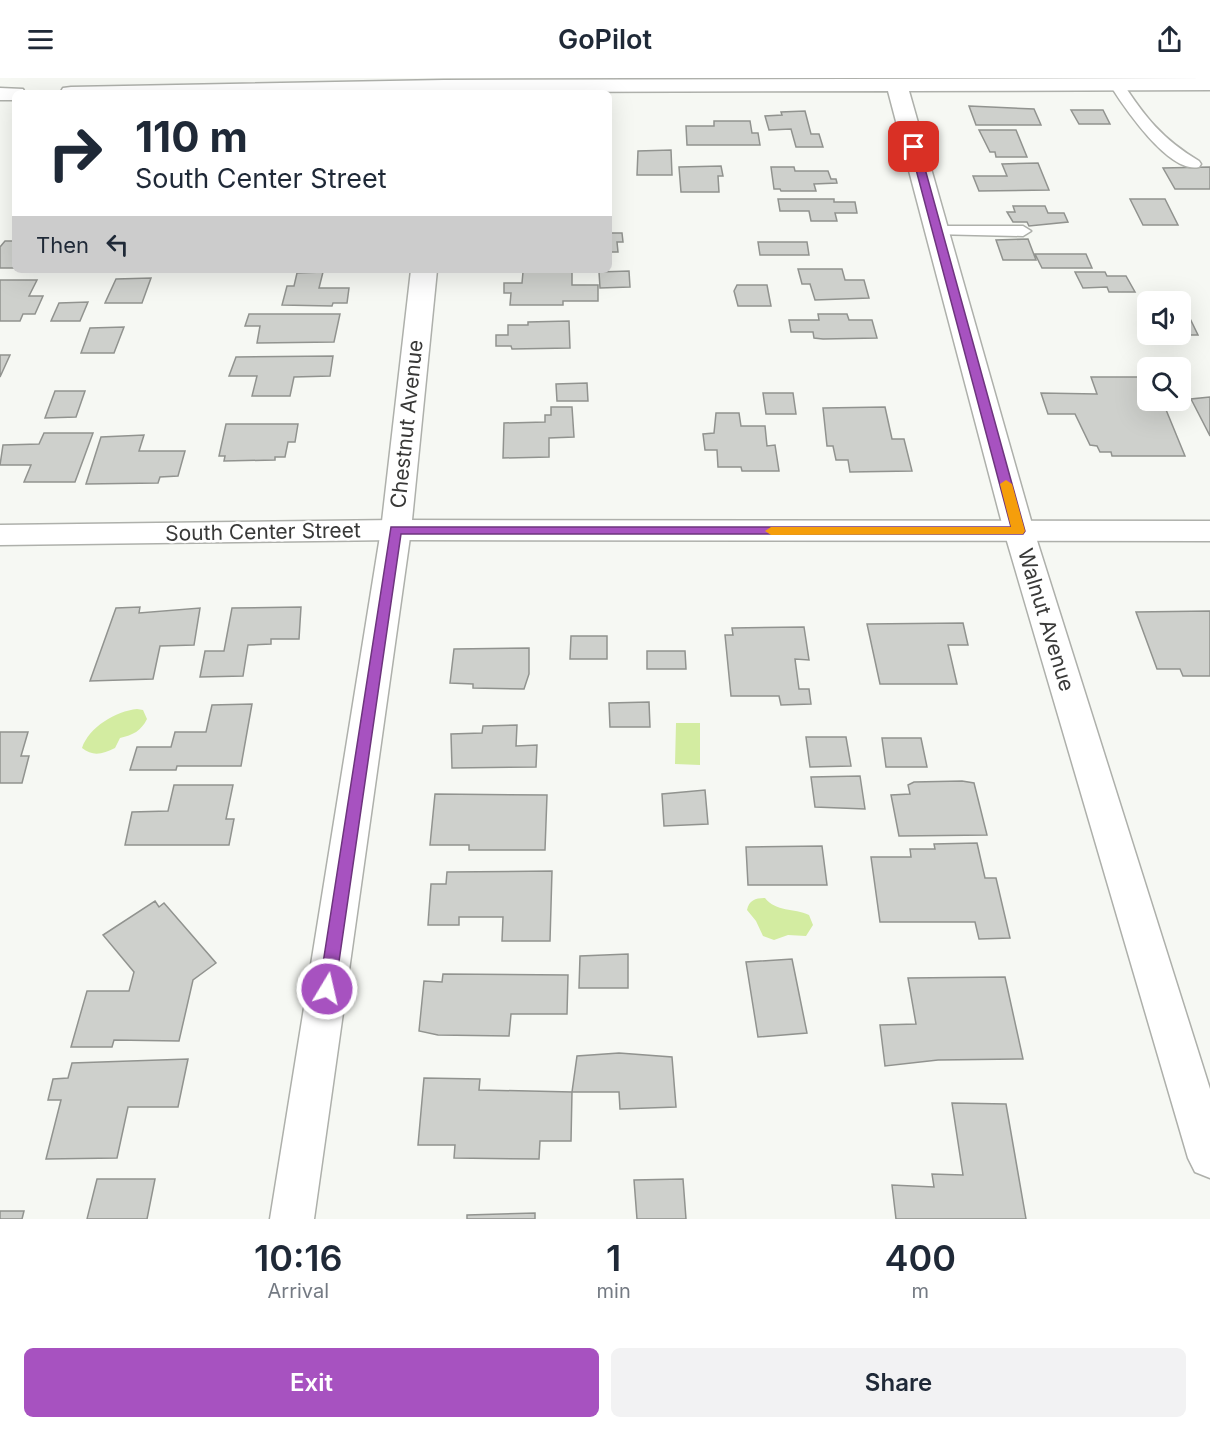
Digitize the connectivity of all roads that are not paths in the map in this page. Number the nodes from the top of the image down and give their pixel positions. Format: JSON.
{"nodes":[{"id":1,"x":896,"y":81,"type":"edge"},
{"id":2,"x":1210,"y":84,"type":"edge"},
{"id":3,"x":1117,"y":85,"type":"junction"},
{"id":4,"x":444,"y":86,"type":"edge"},
{"id":5,"x":231,"y":90,"type":"edge"},
{"id":6,"x":1194,"y":164,"type":"dead end"},
{"id":7,"x":937,"y":231,"type":"junction"},
{"id":8,"x":1023,"y":231,"type":"dead end"},
{"id":9,"x":424,"y":273,"type":"edge"},
{"id":10,"x":396,"y":530,"type":"junction"},
{"id":11,"x":1019,"y":531,"type":"junction"},
{"id":12,"x":1210,"y":531,"type":"edge"},
{"id":13,"x":0,"y":535,"type":"edge"},
{"id":14,"x":1210,"y":1158,"type":"edge"},
{"id":15,"x":292,"y":1219,"type":"edge"}],
"edges":[{"from":1,"to":3,"type":"street"},
{"from":1,"to":4,"type":"street"},
{"from":1,"to":7,"type":"street","name":"Walnut Avenue"},
{"from":2,"to":3,"type":"street"},
{"from":3,"to":6,"type":"lane"},
{"from":4,"to":5,"type":"street"},
{"from":7,"to":8,"type":"lane"},
{"from":7,"to":11,"type":"street","name":"Walnut Avenue"},
{"from":9,"to":10,"type":"street","name":"Chestnut Avenue"},
{"from":10,"to":11,"type":"street","name":"South Center Street"},
{"from":10,"to":13,"type":"street","name":"South Center Street"},
{"from":10,"to":15,"type":"street","name":"Chestnut Avenue"},
{"from":11,"to":12,"type":"street","name":"South Center Street"},
{"from":11,"to":14,"type":"street","name":"Walnut Avenue"}]}
